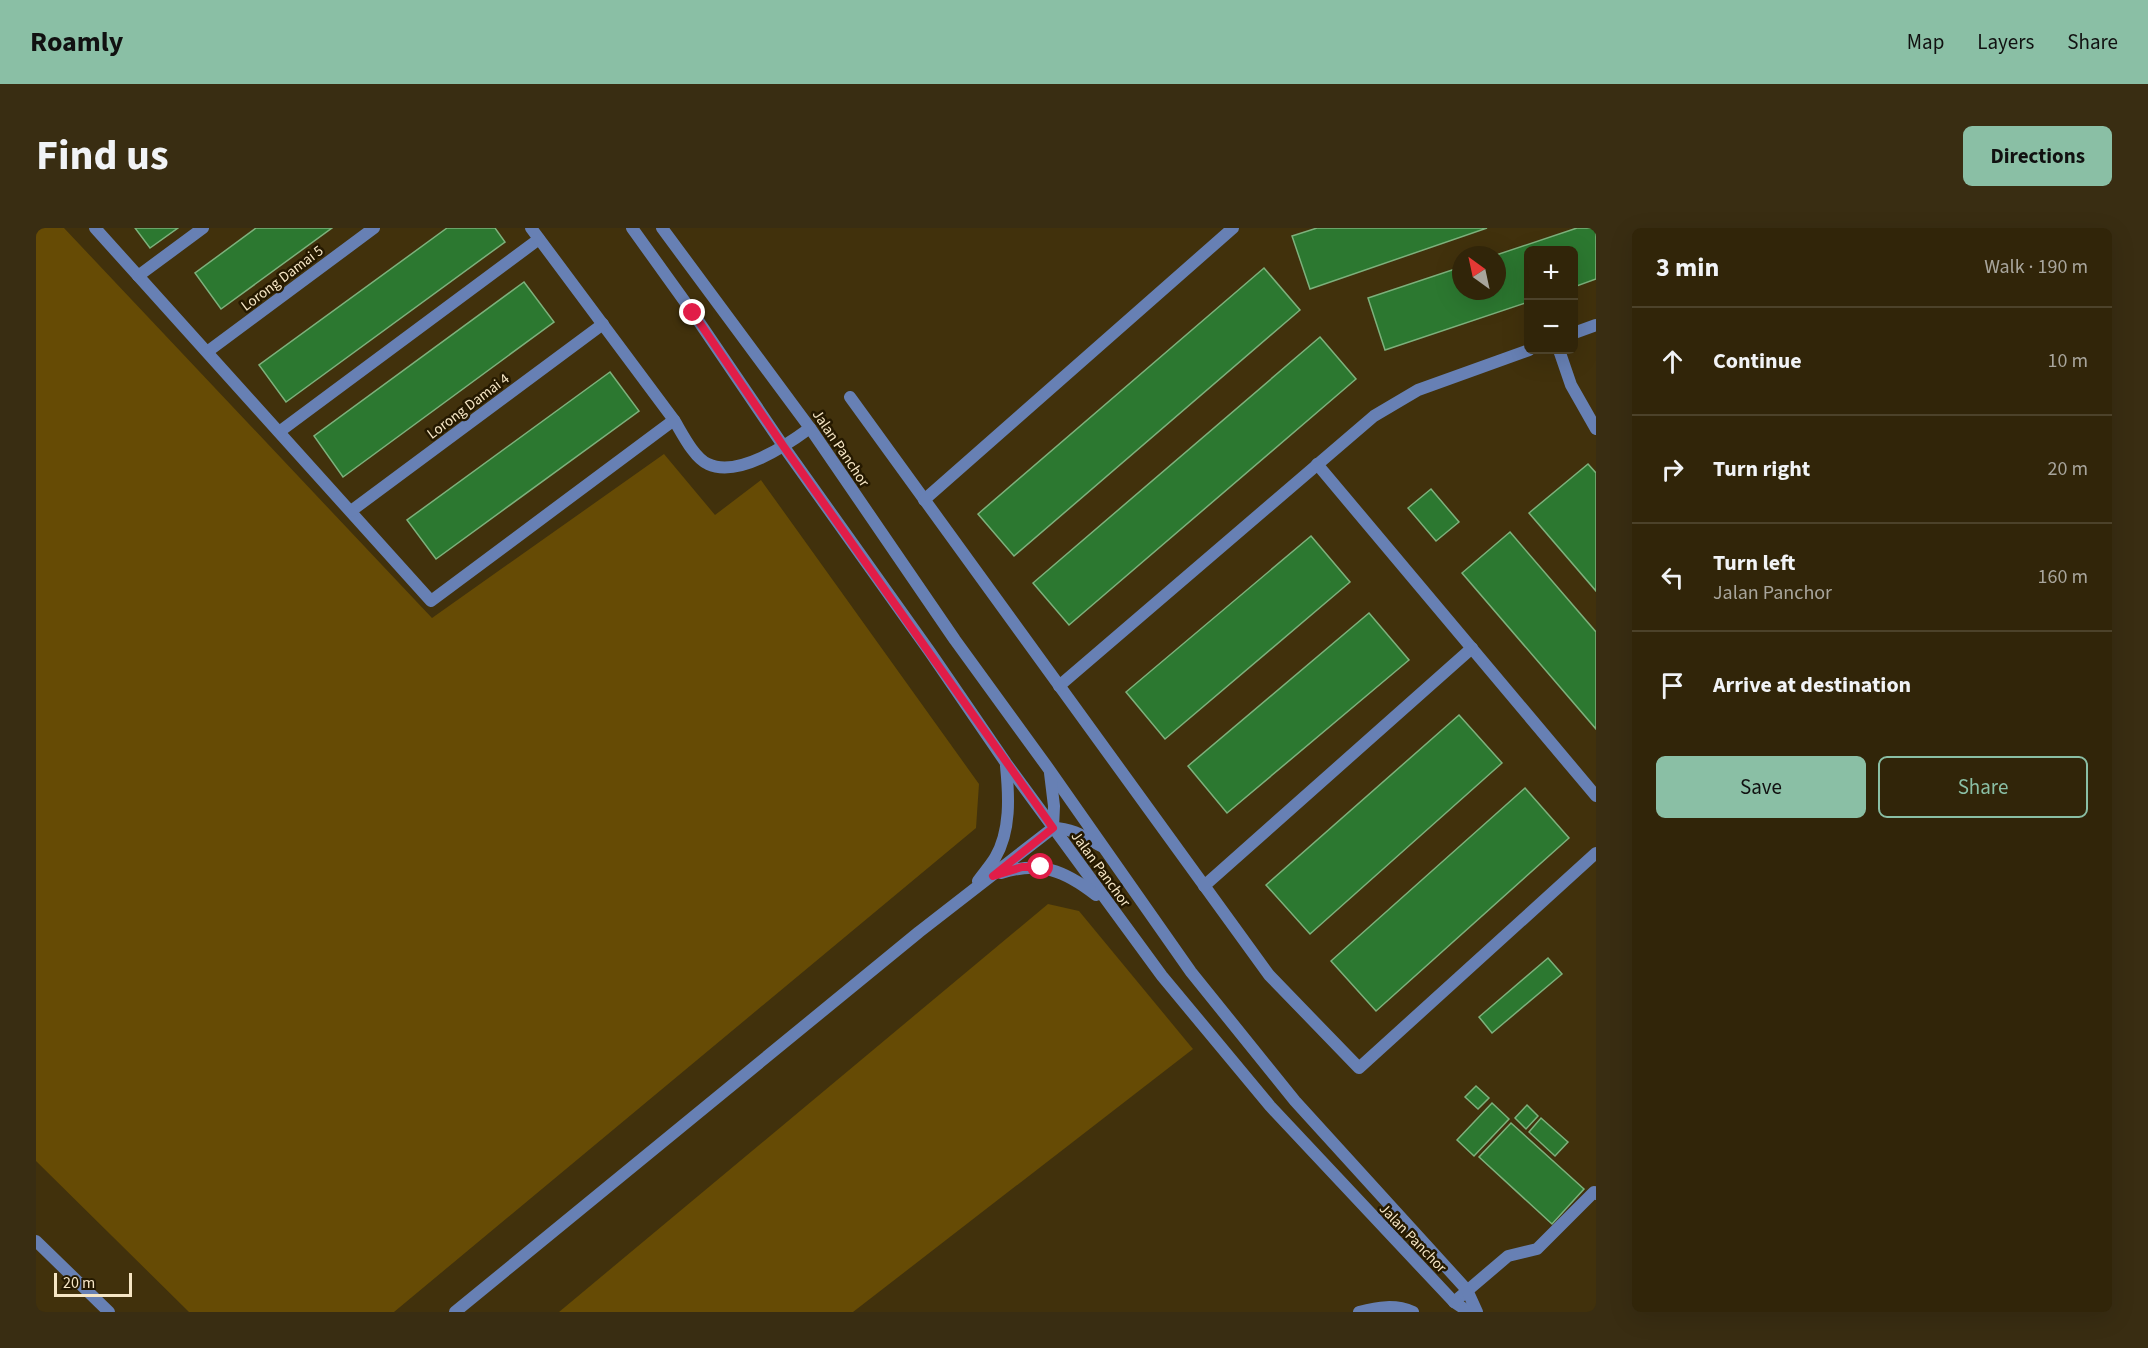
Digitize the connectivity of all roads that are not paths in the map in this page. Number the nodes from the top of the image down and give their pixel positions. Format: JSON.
{"nodes":[{"id":1,"x":95,"y":228,"type":"edge"},
{"id":2,"x":203,"y":228,"type":"edge"},
{"id":3,"x":374,"y":228,"type":"edge"},
{"id":4,"x":531,"y":228,"type":"edge"},
{"id":5,"x":632,"y":228,"type":"edge"},
{"id":6,"x":662,"y":228,"type":"edge"},
{"id":7,"x":1233,"y":228,"type":"edge"},
{"id":8,"x":539,"y":239,"type":"junction"},
{"id":9,"x":138,"y":276,"type":"junction"},
{"id":10,"x":603,"y":324,"type":"junction"},
{"id":11,"x":1596,"y":325,"type":"edge"},
{"id":12,"x":1578,"y":332,"type":"edge"},
{"id":13,"x":207,"y":352,"type":"junction"},
{"id":14,"x":1524,"y":352,"type":"edge"},
{"id":15,"x":1560,"y":354,"type":"edge"},
{"id":16,"x":850,"y":398,"type":"dead end"},
{"id":17,"x":674,"y":420,"type":"junction"},
{"id":18,"x":810,"y":428,"type":"junction"},
{"id":19,"x":1596,"y":429,"type":"edge"},
{"id":20,"x":279,"y":432,"type":"junction"},
{"id":21,"x":784,"y":447,"type":"junction"},
{"id":22,"x":1317,"y":464,"type":"junction"},
{"id":23,"x":924,"y":500,"type":"junction"},
{"id":24,"x":351,"y":511,"type":"junction"},
{"id":25,"x":1472,"y":648,"type":"junction"},
{"id":26,"x":1059,"y":686,"type":"junction"},
{"id":27,"x":1006,"y":763,"type":"junction"},
{"id":28,"x":1048,"y":768,"type":"junction"},
{"id":29,"x":1596,"y":796,"type":"edge"},
{"id":30,"x":1053,"y":828,"type":"junction"},
{"id":31,"x":1105,"y":848,"type":"junction"},
{"id":32,"x":1596,"y":853,"type":"edge"},
{"id":33,"x":993,"y":876,"type":"junction"},
{"id":34,"x":1204,"y":886,"type":"junction"},
{"id":35,"x":968,"y":894,"type":"junction"},
{"id":36,"x":1109,"y":904,"type":"junction"},
{"id":37,"x":1596,"y":1194,"type":"edge"},
{"id":38,"x":36,"y":1241,"type":"edge"},
{"id":39,"x":1467,"y":1290,"type":"junction"},
{"id":40,"x":1454,"y":1302,"type":"junction"},
{"id":41,"x":109,"y":1312,"type":"edge"},
{"id":42,"x":455,"y":1312,"type":"edge"},
{"id":43,"x":1359,"y":1312,"type":"edge"},
{"id":44,"x":1413,"y":1312,"type":"edge"},
{"id":45,"x":1469,"y":1312,"type":"edge"},
{"id":46,"x":1477,"y":1312,"type":"edge"}],
"edges":[{"from":1,"to":9,"type":"street"},
{"from":2,"to":9,"type":"street"},
{"from":3,"to":13,"type":"street","name":"Lorong Damai 5"},
{"from":4,"to":8,"type":"street"},
{"from":5,"to":21,"type":"street","name":"Jalan Panchor"},
{"from":6,"to":18,"type":"street","name":"Jalan Panchor"},
{"from":7,"to":23,"type":"street"},
{"from":8,"to":10,"type":"street"},
{"from":8,"to":20,"type":"street"},
{"from":9,"to":13,"type":"street"},
{"from":10,"to":17,"type":"street"},
{"from":10,"to":24,"type":"street","name":"Lorong Damai 4"},
{"from":11,"to":12,"type":"street"},
{"from":13,"to":20,"type":"street"},
{"from":14,"to":22,"type":"street"},
{"from":15,"to":19,"type":"street"},
{"from":16,"to":23,"type":"street"},
{"from":17,"to":21,"type":"street"},
{"from":17,"to":24,"type":"street"},
{"from":18,"to":21,"type":"street"},
{"from":18,"to":28,"type":"street","name":"Jalan Panchor"},
{"from":20,"to":24,"type":"street"},
{"from":21,"to":27,"type":"street","name":"Jalan Panchor"},
{"from":22,"to":25,"type":"street"},
{"from":22,"to":26,"type":"street"},
{"from":23,"to":26,"type":"street"},
{"from":25,"to":29,"type":"street"},
{"from":25,"to":34,"type":"street"},
{"from":26,"to":34,"type":"street"},
{"from":27,"to":30,"type":"street","name":"Jalan Panchor"},
{"from":27,"to":35,"type":"street"},
{"from":28,"to":30,"type":"street"},
{"from":28,"to":31,"type":"street","name":"Jalan Panchor"},
{"from":30,"to":31,"type":"street"},
{"from":30,"to":33,"type":"street"},
{"from":30,"to":36,"type":"street","name":"Jalan Panchor"},
{"from":31,"to":39,"type":"street","name":"Jalan Panchor"},
{"from":32,"to":34,"type":"street"},
{"from":33,"to":35,"type":"street"},
{"from":33,"to":36,"type":"street"},
{"from":35,"to":42,"type":"street"},
{"from":36,"to":40,"type":"street","name":"Jalan Panchor"},
{"from":37,"to":39,"type":"street"},
{"from":38,"to":41,"type":"street"},
{"from":39,"to":40,"type":"street"},
{"from":39,"to":46,"type":"street","name":"Jalan Panchor"},
{"from":40,"to":45,"type":"street","name":"Jalan Panchor"},
{"from":43,"to":44,"type":"street"}]}
